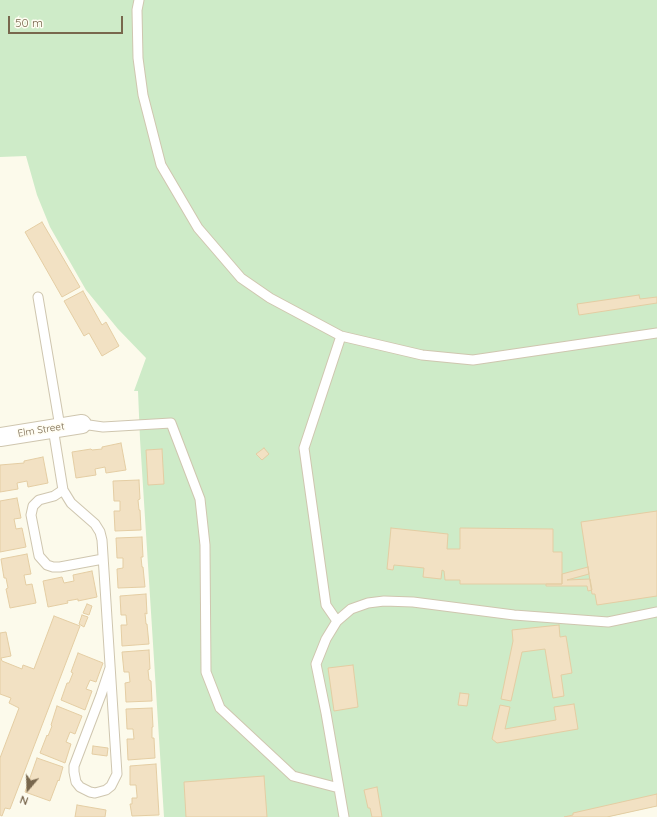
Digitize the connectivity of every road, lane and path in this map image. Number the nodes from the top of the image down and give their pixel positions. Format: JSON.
{"nodes":[{"id":1,"x":139,"y":0,"type":"edge"},
{"id":2,"x":38,"y":297,"type":"dead end"},
{"id":3,"x":657,"y":333,"type":"edge"},
{"id":4,"x":341,"y":336,"type":"junction"},
{"id":5,"x":82,"y":424,"type":"joint"},
{"id":6,"x":57,"y":428,"type":"junction"},
{"id":7,"x":0,"y":437,"type":"edge"},
{"id":8,"x":63,"y":490,"type":"junction"},
{"id":9,"x":103,"y":559,"type":"junction"},
{"id":10,"x":657,"y":612,"type":"edge"},
{"id":11,"x":337,"y":621,"type":"junction"},
{"id":12,"x":110,"y":668,"type":"junction"},
{"id":13,"x":339,"y":788,"type":"junction"},
{"id":14,"x":344,"y":817,"type":"edge"}],
"edges":[{"from":1,"to":4,"type":"lane"},
{"from":2,"to":6,"type":"lane"},
{"from":3,"to":4,"type":"lane"},
{"from":4,"to":11,"type":"lane"},
{"from":5,"to":6,"type":"street","name":"Elm Street"},
{"from":5,"to":13,"type":"lane"},
{"from":6,"to":7,"type":"street","name":"Elm Street"},
{"from":6,"to":8,"type":"lane"},
{"from":8,"to":9,"type":"lane"},
{"from":8,"to":9,"type":"lane"},
{"from":9,"to":12,"type":"lane"},
{"from":10,"to":11,"type":"lane"},
{"from":11,"to":13,"type":"lane"},
{"from":12,"to":12,"type":"lane"},
{"from":13,"to":14,"type":"lane"}]}
